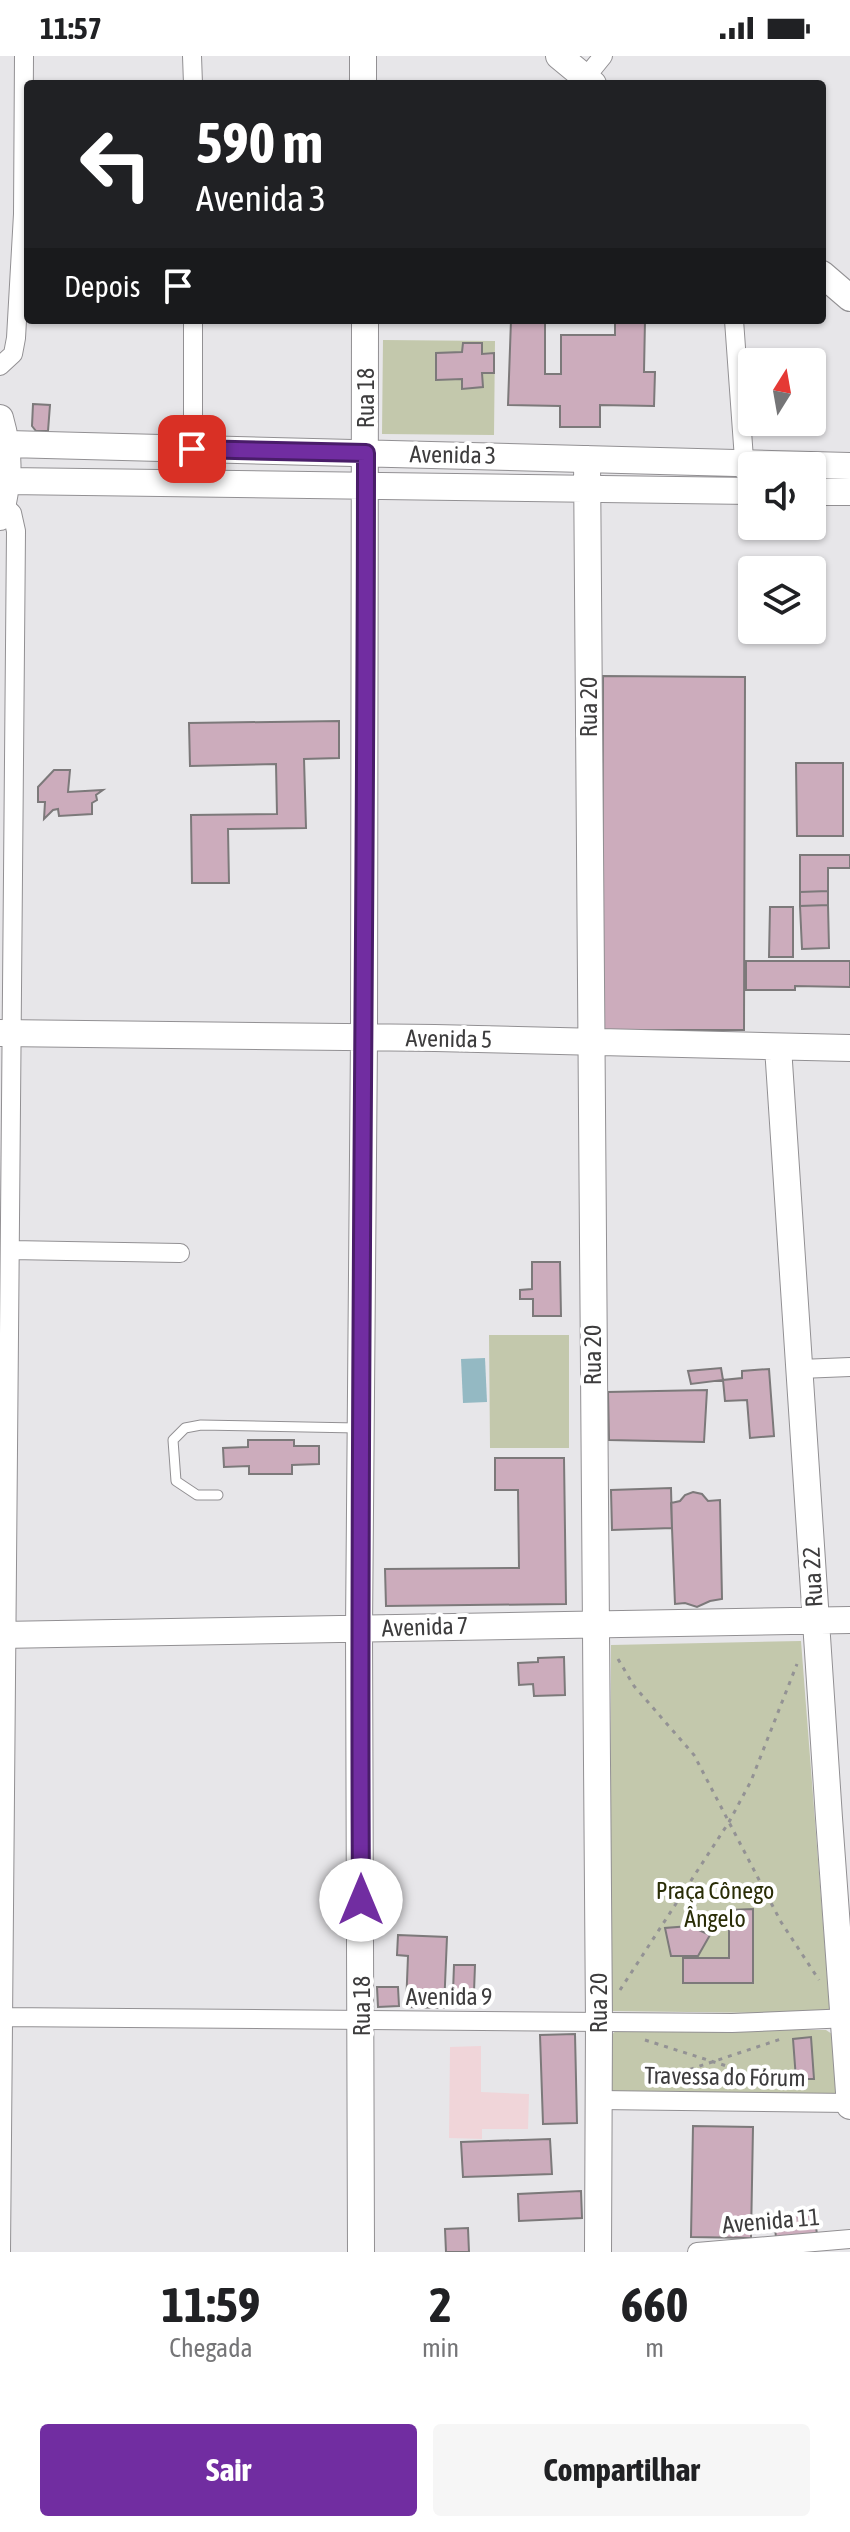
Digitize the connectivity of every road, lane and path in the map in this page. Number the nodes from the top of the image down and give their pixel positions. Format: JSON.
{"nodes":[{"id":1,"x":24,"y":56,"type":"edge"},
{"id":2,"x":192,"y":56,"type":"edge"},
{"id":3,"x":363,"y":56,"type":"edge"},
{"id":4,"x":559,"y":56,"type":"edge"},
{"id":5,"x":603,"y":56,"type":"edge"},
{"id":6,"x":193,"y":80,"type":"edge"},
{"id":7,"x":363,"y":80,"type":"edge"},
{"id":8,"x":589,"y":80,"type":"edge"},
{"id":9,"x":591,"y":80,"type":"edge"},
{"id":10,"x":826,"y":277,"type":"edge"},
{"id":11,"x":850,"y":298,"type":"edge"},
{"id":12,"x":193,"y":324,"type":"edge"},
{"id":13,"x":365,"y":324,"type":"edge"},
{"id":14,"x":734,"y":324,"type":"edge"},
{"id":15,"x":0,"y":366,"type":"edge"},
{"id":16,"x":0,"y":418,"type":"edge"},
{"id":17,"x":8,"y":444,"type":"junction"},
{"id":18,"x":192,"y":449,"type":"junction"},
{"id":19,"x":743,"y":452,"type":"edge"},
{"id":20,"x":366,"y":453,"type":"junction"},
{"id":21,"x":587,"y":459,"type":"junction"},
{"id":22,"x":738,"y":463,"type":"edge"},
{"id":23,"x":826,"y":465,"type":"edge"},
{"id":24,"x":850,"y":466,"type":"edge"},
{"id":25,"x":193,"y":483,"type":"junction"},
{"id":26,"x":366,"y":486,"type":"junction"},
{"id":27,"x":587,"y":489,"type":"junction"},
{"id":28,"x":738,"y":491,"type":"edge"},
{"id":29,"x":826,"y":492,"type":"edge"},
{"id":30,"x":850,"y":492,"type":"edge"},
{"id":31,"x":4,"y":501,"type":"edge"},
{"id":32,"x":6,"y":1033,"type":"edge"},
{"id":33,"x":364,"y":1038,"type":"junction"},
{"id":34,"x":591,"y":1043,"type":"junction"},
{"id":35,"x":778,"y":1047,"type":"junction"},
{"id":36,"x":850,"y":1048,"type":"edge"},
{"id":37,"x":11,"y":1250,"type":"junction"},
{"id":38,"x":180,"y":1253,"type":"dead end"},
{"id":39,"x":850,"y":1367,"type":"edge"},
{"id":40,"x":800,"y":1369,"type":"junction"},
{"id":41,"x":360,"y":1428,"type":"junction"},
{"id":42,"x":218,"y":1495,"type":"dead end"},
{"id":43,"x":815,"y":1620,"type":"junction"},
{"id":44,"x":850,"y":1620,"type":"edge"},
{"id":45,"x":596,"y":1624,"type":"junction"},
{"id":46,"x":359,"y":1629,"type":"junction"},
{"id":47,"x":3,"y":1635,"type":"edge"},
{"id":48,"x":798,"y":1664,"type":"dead end"},
{"id":49,"x":729,"y":1822,"type":"junction"},
{"id":50,"x":820,"y":1982,"type":"dead end"},
{"id":51,"x":2,"y":2017,"type":"edge"},
{"id":52,"x":847,"y":2018,"type":"edge"},
{"id":53,"x":362,"y":2020,"type":"junction"},
{"id":54,"x":599,"y":2022,"type":"junction"},
{"id":55,"x":790,"y":2037,"type":"dead end"},
{"id":56,"x":642,"y":2039,"type":"dead end"},
{"id":57,"x":712,"y":2062,"type":"junction"},
{"id":58,"x":783,"y":2084,"type":"dead end"},
{"id":59,"x":641,"y":2086,"type":"dead end"},
{"id":60,"x":599,"y":2100,"type":"junction"},
{"id":61,"x":850,"y":2104,"type":"edge"},
{"id":62,"x":850,"y":2239,"type":"edge"},
{"id":63,"x":1,"y":2252,"type":"edge"},
{"id":64,"x":361,"y":2252,"type":"edge"},
{"id":65,"x":598,"y":2252,"type":"edge"},
{"id":66,"x":697,"y":2252,"type":"edge"}],
"edges":[{"from":1,"to":15,"type":"street"},
{"from":2,"to":6,"type":"street"},
{"from":3,"to":7,"type":"street"},
{"from":4,"to":8,"type":"street"},
{"from":5,"to":9,"type":"street"},
{"from":10,"to":11,"type":"street"},
{"from":12,"to":18,"type":"street"},
{"from":13,"to":20,"type":"street","name":"Rua 18"},
{"from":14,"to":19,"type":"street"},
{"from":16,"to":17,"type":"street"},
{"from":17,"to":18,"type":"street","name":"Avenida 3"},
{"from":17,"to":31,"type":"street"},
{"from":18,"to":20,"type":"street","name":"Avenida 3"},
{"from":18,"to":25,"type":"street"},
{"from":20,"to":21,"type":"street","name":"Avenida 3"},
{"from":20,"to":26,"type":"street","name":"Rua 18"},
{"from":21,"to":22,"type":"street","name":"Avenida 3"},
{"from":21,"to":27,"type":"street","name":"Rua 20"},
{"from":23,"to":24,"type":"street","name":"Avenida 3"},
{"from":25,"to":26,"type":"street","name":"Avenida 3"},
{"from":25,"to":31,"type":"street","name":"Avenida 3"},
{"from":26,"to":27,"type":"street","name":"Avenida 3"},
{"from":26,"to":33,"type":"street","name":"Rua 18"},
{"from":27,"to":28,"type":"street","name":"Avenida 3"},
{"from":27,"to":34,"type":"street","name":"Rua 20"},
{"from":29,"to":30,"type":"street"},
{"from":31,"to":32,"type":"street"},
{"from":32,"to":33,"type":"street","name":"Avenida 5"},
{"from":32,"to":37,"type":"street"},
{"from":33,"to":34,"type":"street","name":"Avenida 5"},
{"from":33,"to":41,"type":"street","name":"Rua 18"},
{"from":34,"to":35,"type":"street","name":"Avenida 5"},
{"from":34,"to":45,"type":"street","name":"Rua 20"},
{"from":35,"to":36,"type":"street","name":"Avenida 5"},
{"from":35,"to":40,"type":"street","name":"Rua 22"},
{"from":37,"to":38,"type":"street"},
{"from":37,"to":47,"type":"street"},
{"from":39,"to":40,"type":"street"},
{"from":40,"to":43,"type":"street","name":"Rua 22"},
{"from":41,"to":42,"type":"lane"},
{"from":41,"to":46,"type":"street","name":"Rua 18"},
{"from":43,"to":44,"type":"street","name":"Avenida 7"},
{"from":43,"to":45,"type":"street","name":"Avenida 7"},
{"from":43,"to":52,"type":"street","name":"Rua 22"},
{"from":45,"to":46,"type":"street","name":"Avenida 7"},
{"from":45,"to":49,"type":"path"},
{"from":45,"to":54,"type":"street","name":"Rua 20"},
{"from":46,"to":47,"type":"street","name":"Avenida 7"},
{"from":46,"to":53,"type":"street","name":"Rua 18"},
{"from":47,"to":51,"type":"street"},
{"from":48,"to":49,"type":"path"},
{"from":49,"to":50,"type":"path"},
{"from":49,"to":54,"type":"path"},
{"from":51,"to":53,"type":"street","name":"Avenida 9"},
{"from":51,"to":63,"type":"street"},
{"from":52,"to":54,"type":"street","name":"Avenida 9"},
{"from":52,"to":61,"type":"street","name":"Rua 22"},
{"from":53,"to":54,"type":"street","name":"Avenida 9"},
{"from":53,"to":64,"type":"street","name":"Rua 18"},
{"from":54,"to":60,"type":"street","name":"Rua 20"},
{"from":55,"to":57,"type":"path"},
{"from":56,"to":57,"type":"path"},
{"from":57,"to":58,"type":"path"},
{"from":57,"to":59,"type":"path"},
{"from":60,"to":61,"type":"street","name":"Travessa do Fórum"},
{"from":60,"to":65,"type":"street","name":"Rua 20"},
{"from":62,"to":66,"type":"street","name":"Avenida 11"}]}
